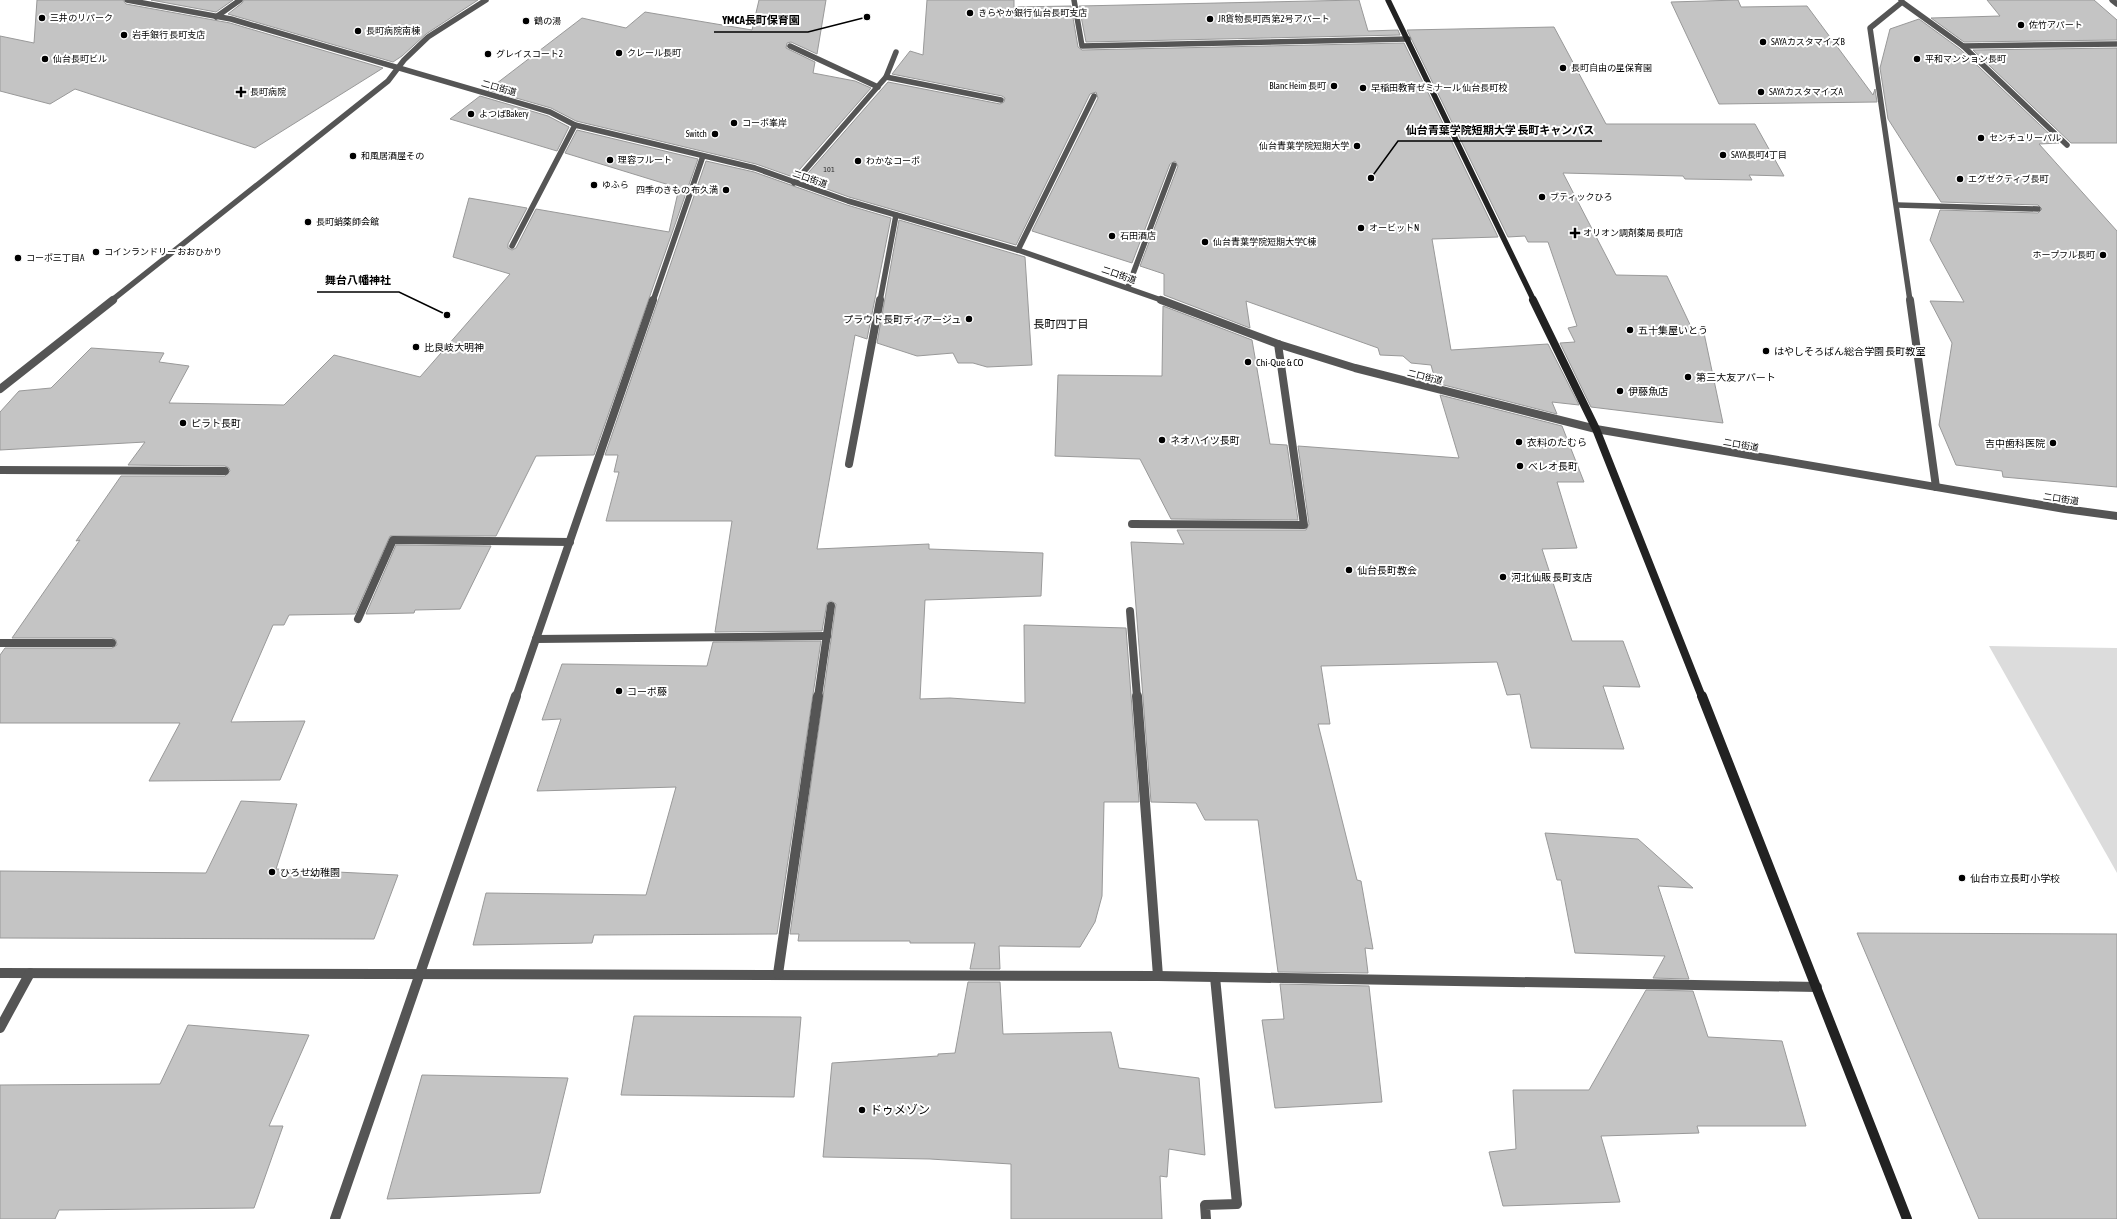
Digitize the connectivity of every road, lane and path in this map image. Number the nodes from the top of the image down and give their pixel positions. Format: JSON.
{"nodes":[{"id":1,"x":127,"y":0,"type":"edge"},
{"id":2,"x":240,"y":0,"type":"edge"},
{"id":3,"x":486,"y":0,"type":"edge"},
{"id":4,"x":1074,"y":0,"type":"edge"},
{"id":5,"x":1388,"y":0,"type":"edge"},
{"id":6,"x":2112,"y":0,"type":"edge"},
{"id":7,"x":1902,"y":1,"type":"edge"},
{"id":8,"x":2117,"y":4,"type":"edge"},
{"id":9,"x":216,"y":17,"type":"junction"},
{"id":10,"x":1408,"y":39,"type":"junction"},
{"id":11,"x":2117,"y":44,"type":"edge"},
{"id":12,"x":790,"y":46,"type":"dead end"},
{"id":13,"x":1963,"y":46,"type":"junction"},
{"id":14,"x":896,"y":52,"type":"dead end"},
{"id":15,"x":397,"y":69,"type":"junction"},
{"id":16,"x":886,"y":77,"type":"junction"},
{"id":17,"x":878,"y":87,"type":"junction"},
{"id":18,"x":1094,"y":96,"type":"dead end"},
{"id":19,"x":1001,"y":100,"type":"dead end"},
{"id":20,"x":575,"y":125,"type":"junction"},
{"id":21,"x":2067,"y":145,"type":"dead end"},
{"id":22,"x":703,"y":156,"type":"junction"},
{"id":23,"x":1174,"y":165,"type":"dead end"},
{"id":24,"x":794,"y":183,"type":"junction"},
{"id":25,"x":1897,"y":205,"type":"junction"},
{"id":26,"x":2038,"y":209,"type":"dead end"},
{"id":27,"x":896,"y":215,"type":"junction"},
{"id":28,"x":512,"y":246,"type":"dead end"},
{"id":29,"x":1018,"y":250,"type":"junction"},
{"id":30,"x":1128,"y":288,"type":"junction"},
{"id":31,"x":1278,"y":344,"type":"junction"},
{"id":32,"x":0,"y":389,"type":"edge"},
{"id":33,"x":1596,"y":429,"type":"junction"},
{"id":34,"x":849,"y":464,"type":"dead end"},
{"id":35,"x":0,"y":470,"type":"edge"},
{"id":36,"x":225,"y":471,"type":"dead end"},
{"id":37,"x":1936,"y":487,"type":"junction"},
{"id":38,"x":2117,"y":516,"type":"edge"},
{"id":39,"x":1132,"y":524,"type":"dead end"},
{"id":40,"x":570,"y":542,"type":"junction"},
{"id":41,"x":831,"y":606,"type":"dead end"},
{"id":42,"x":1130,"y":611,"type":"dead end"},
{"id":43,"x":358,"y":620,"type":"dead end"},
{"id":44,"x":827,"y":636,"type":"junction"},
{"id":45,"x":536,"y":639,"type":"junction"},
{"id":46,"x":0,"y":643,"type":"edge"},
{"id":47,"x":112,"y":643,"type":"dead end"},
{"id":48,"x":0,"y":972,"type":"edge"},
{"id":49,"x":30,"y":973,"type":"junction"},
{"id":50,"x":419,"y":974,"type":"junction"},
{"id":51,"x":778,"y":974,"type":"junction"},
{"id":52,"x":1158,"y":976,"type":"junction"},
{"id":53,"x":1215,"y":977,"type":"junction"},
{"id":54,"x":1817,"y":987,"type":"junction"},
{"id":55,"x":0,"y":1028,"type":"edge"},
{"id":56,"x":335,"y":1219,"type":"edge"},
{"id":57,"x":1206,"y":1219,"type":"edge"},
{"id":58,"x":1907,"y":1219,"type":"edge"}],
"edges":[{"from":1,"to":9,"type":"street","name":"二口街道"},
{"from":2,"to":9,"type":"street"},
{"from":3,"to":15,"type":"street"},
{"from":4,"to":10,"type":"street"},
{"from":5,"to":10,"type":"street"},
{"from":6,"to":8,"type":"street"},
{"from":7,"to":13,"type":"street"},
{"from":7,"to":25,"type":"street"},
{"from":9,"to":15,"type":"street","name":"二口街道"},
{"from":10,"to":33,"type":"street"},
{"from":11,"to":13,"type":"street"},
{"from":12,"to":17,"type":"street"},
{"from":13,"to":21,"type":"street"},
{"from":14,"to":16,"type":"street"},
{"from":15,"to":20,"type":"street","name":"二口街道"},
{"from":15,"to":32,"type":"street"},
{"from":16,"to":17,"type":"street"},
{"from":16,"to":19,"type":"street"},
{"from":17,"to":24,"type":"street"},
{"from":18,"to":29,"type":"street"},
{"from":20,"to":22,"type":"street","name":"二口街道"},
{"from":20,"to":28,"type":"street"},
{"from":22,"to":24,"type":"street","name":"二口街道"},
{"from":22,"to":40,"type":"street"},
{"from":23,"to":30,"type":"street"},
{"from":24,"to":27,"type":"street","name":"二口街道"},
{"from":25,"to":26,"type":"street"},
{"from":25,"to":37,"type":"street"},
{"from":27,"to":29,"type":"street","name":"二口街道"},
{"from":27,"to":34,"type":"street"},
{"from":29,"to":30,"type":"street","name":"二口街道"},
{"from":30,"to":31,"type":"street","name":"二口街道"},
{"from":31,"to":33,"type":"street","name":"二口街道"},
{"from":31,"to":39,"type":"street"},
{"from":33,"to":37,"type":"street","name":"二口街道"},
{"from":33,"to":54,"type":"street"},
{"from":35,"to":36,"type":"street"},
{"from":37,"to":38,"type":"street","name":"二口街道"},
{"from":40,"to":43,"type":"street"},
{"from":40,"to":45,"type":"street"},
{"from":41,"to":44,"type":"street"},
{"from":42,"to":52,"type":"street"},
{"from":44,"to":45,"type":"street"},
{"from":44,"to":51,"type":"street"},
{"from":45,"to":50,"type":"street"},
{"from":46,"to":47,"type":"street"},
{"from":48,"to":49,"type":"street"},
{"from":49,"to":50,"type":"street"},
{"from":49,"to":55,"type":"street"},
{"from":50,"to":51,"type":"street"},
{"from":50,"to":56,"type":"street"},
{"from":51,"to":52,"type":"street"},
{"from":52,"to":53,"type":"street"},
{"from":53,"to":54,"type":"street"},
{"from":53,"to":57,"type":"street"},
{"from":54,"to":58,"type":"street"}]}
